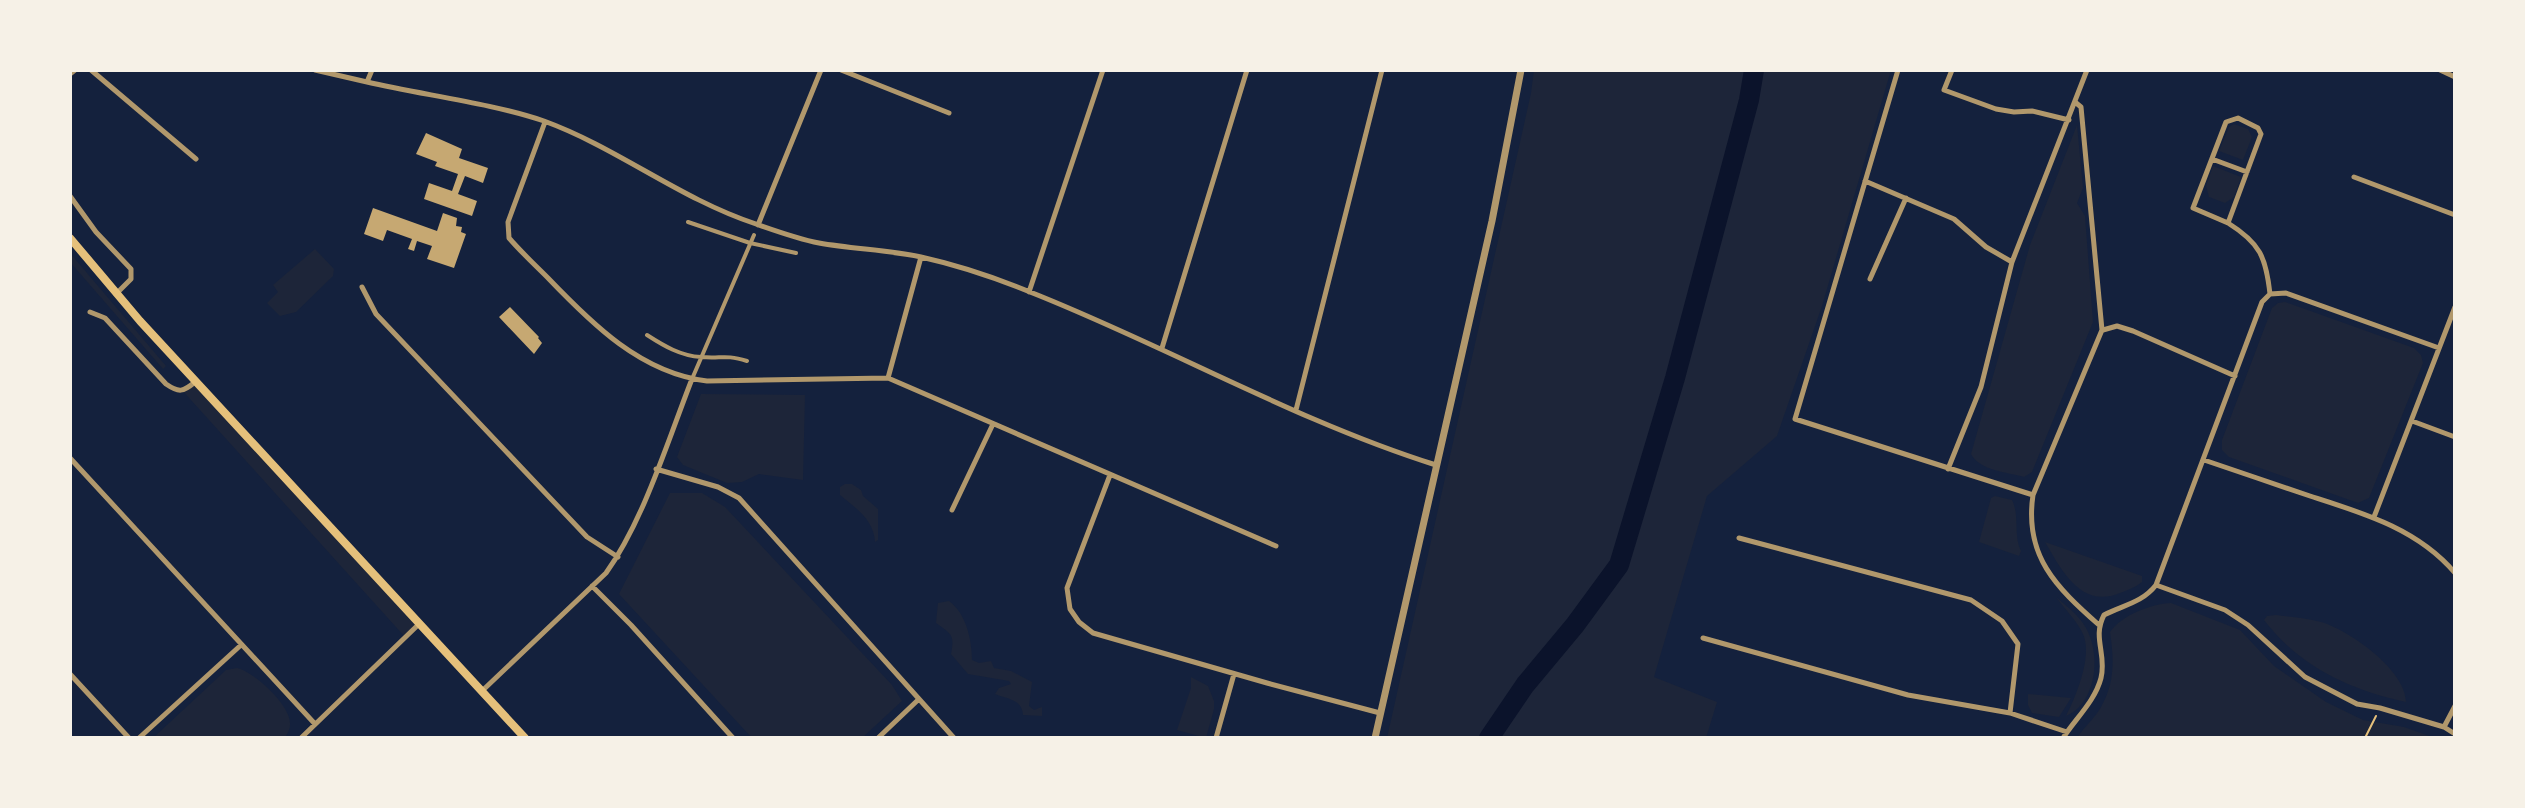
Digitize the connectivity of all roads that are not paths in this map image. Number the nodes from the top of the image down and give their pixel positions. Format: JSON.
{"nodes":[{"id":1,"x":75,"y":70,"type":"edge"},
{"id":2,"x":91,"y":70,"type":"edge"},
{"id":3,"x":315,"y":70,"type":"edge"},
{"id":4,"x":372,"y":70,"type":"edge"},
{"id":5,"x":821,"y":70,"type":"edge"},
{"id":6,"x":841,"y":70,"type":"edge"},
{"id":7,"x":1103,"y":70,"type":"edge"},
{"id":8,"x":1247,"y":70,"type":"edge"},
{"id":9,"x":1382,"y":70,"type":"edge"},
{"id":10,"x":1521,"y":70,"type":"edge"},
{"id":11,"x":1898,"y":70,"type":"edge"},
{"id":12,"x":1952,"y":70,"type":"edge"},
{"id":13,"x":2087,"y":70,"type":"edge"},
{"id":14,"x":2440,"y":70,"type":"edge"},
{"id":15,"x":70,"y":74,"type":"edge"},
{"id":16,"x":2455,"y":77,"type":"edge"},
{"id":17,"x":367,"y":82,"type":"junction"},
{"id":18,"x":2075,"y":102,"type":"junction"},
{"id":19,"x":949,"y":113,"type":"dead end"},
{"id":20,"x":2069,"y":120,"type":"junction"},
{"id":21,"x":545,"y":122,"type":"junction"},
{"id":22,"x":196,"y":159,"type":"dead end"},
{"id":23,"x":2212,"y":159,"type":"junction"},
{"id":24,"x":2247,"y":172,"type":"junction"},
{"id":25,"x":2354,"y":177,"type":"dead end"},
{"id":26,"x":1865,"y":181,"type":"junction"},
{"id":27,"x":70,"y":196,"type":"edge"},
{"id":28,"x":1906,"y":198,"type":"junction"},
{"id":29,"x":2455,"y":215,"type":"edge"},
{"id":30,"x":688,"y":222,"type":"dead end"},
{"id":31,"x":2228,"y":223,"type":"junction"},
{"id":32,"x":758,"y":225,"type":"junction"},
{"id":33,"x":754,"y":235,"type":"dead end"},
{"id":34,"x":70,"y":238,"type":"edge"},
{"id":35,"x":750,"y":243,"type":"junction"},
{"id":36,"x":796,"y":253,"type":"dead end"},
{"id":37,"x":921,"y":257,"type":"junction"},
{"id":38,"x":2012,"y":262,"type":"junction"},
{"id":39,"x":1870,"y":279,"type":"dead end"},
{"id":40,"x":362,"y":287,"type":"dead end"},
{"id":41,"x":1029,"y":292,"type":"junction"},
{"id":42,"x":116,"y":294,"type":"junction"},
{"id":43,"x":2270,"y":294,"type":"junction"},
{"id":44,"x":2455,"y":307,"type":"edge"},
{"id":45,"x":90,"y":312,"type":"dead end"},
{"id":46,"x":2102,"y":330,"type":"junction"},
{"id":47,"x":647,"y":335,"type":"dead end"},
{"id":48,"x":1162,"y":348,"type":"junction"},
{"id":49,"x":2440,"y":348,"type":"junction"},
{"id":50,"x":701,"y":357,"type":"junction"},
{"id":51,"x":747,"y":361,"type":"dead end"},
{"id":52,"x":2235,"y":376,"type":"junction"},
{"id":53,"x":888,"y":378,"type":"junction"},
{"id":54,"x":692,"y":379,"type":"junction"},
{"id":55,"x":195,"y":381,"type":"junction"},
{"id":56,"x":1296,"y":410,"type":"junction"},
{"id":57,"x":2412,"y":421,"type":"junction"},
{"id":58,"x":993,"y":424,"type":"junction"},
{"id":59,"x":2455,"y":437,"type":"edge"},
{"id":60,"x":70,"y":458,"type":"edge"},
{"id":61,"x":2204,"y":460,"type":"junction"},
{"id":62,"x":1436,"y":465,"type":"junction"},
{"id":63,"x":656,"y":469,"type":"junction"},
{"id":64,"x":1948,"y":469,"type":"junction"},
{"id":65,"x":1110,"y":475,"type":"junction"},
{"id":66,"x":2033,"y":495,"type":"junction"},
{"id":67,"x":952,"y":510,"type":"dead end"},
{"id":68,"x":2374,"y":517,"type":"junction"},
{"id":69,"x":1739,"y":538,"type":"dead end"},
{"id":70,"x":1276,"y":546,"type":"dead end"},
{"id":71,"x":618,"y":557,"type":"junction"},
{"id":72,"x":2455,"y":573,"type":"edge"},
{"id":73,"x":2156,"y":585,"type":"junction"},
{"id":74,"x":592,"y":586,"type":"junction"},
{"id":75,"x":420,"y":623,"type":"junction"},
{"id":76,"x":2099,"y":625,"type":"junction"},
{"id":77,"x":1703,"y":638,"type":"dead end"},
{"id":78,"x":241,"y":645,"type":"junction"},
{"id":79,"x":70,"y":674,"type":"edge"},
{"id":80,"x":1234,"y":674,"type":"junction"},
{"id":81,"x":482,"y":691,"type":"junction"},
{"id":82,"x":919,"y":699,"type":"junction"},
{"id":83,"x":2455,"y":706,"type":"edge"},
{"id":84,"x":1380,"y":713,"type":"junction"},
{"id":85,"x":2010,"y":713,"type":"junction"},
{"id":86,"x":315,"y":724,"type":"junction"},
{"id":87,"x":2444,"y":727,"type":"junction"},
{"id":88,"x":2455,"y":734,"type":"edge"},
{"id":89,"x":2065,"y":735,"type":"edge"},
{"id":90,"x":129,"y":738,"type":"edge"},
{"id":91,"x":139,"y":738,"type":"edge"},
{"id":92,"x":301,"y":738,"type":"edge"},
{"id":93,"x":525,"y":738,"type":"edge"},
{"id":94,"x":733,"y":738,"type":"edge"},
{"id":95,"x":878,"y":738,"type":"edge"},
{"id":96,"x":954,"y":738,"type":"edge"},
{"id":97,"x":1216,"y":738,"type":"edge"},
{"id":98,"x":1375,"y":738,"type":"edge"}],
"edges":[{"from":1,"to":15,"type":"street"},
{"from":2,"to":22,"type":"street"},
{"from":3,"to":17,"type":"street"},
{"from":4,"to":17,"type":"street"},
{"from":5,"to":32,"type":"street"},
{"from":6,"to":19,"type":"street"},
{"from":7,"to":41,"type":"street"},
{"from":8,"to":48,"type":"street"},
{"from":9,"to":56,"type":"street"},
{"from":10,"to":62,"type":"street"},
{"from":11,"to":26,"type":"street"},
{"from":12,"to":20,"type":"street"},
{"from":13,"to":18,"type":"street"},
{"from":14,"to":16,"type":"street"},
{"from":17,"to":21,"type":"street"},
{"from":18,"to":20,"type":"street"},
{"from":18,"to":46,"type":"street"},
{"from":20,"to":38,"type":"street"},
{"from":21,"to":32,"type":"street"},
{"from":21,"to":54,"type":"street"},
{"from":23,"to":24,"type":"street"},
{"from":23,"to":24,"type":"street"},
{"from":23,"to":31,"type":"street"},
{"from":24,"to":31,"type":"street"},
{"from":25,"to":29,"type":"street"},
{"from":26,"to":28,"type":"street"},
{"from":26,"to":64,"type":"street"},
{"from":27,"to":42,"type":"street"},
{"from":28,"to":38,"type":"street"},
{"from":28,"to":39,"type":"street"},
{"from":30,"to":35,"type":"street"},
{"from":31,"to":43,"type":"street"},
{"from":32,"to":37,"type":"street"},
{"from":33,"to":35,"type":"street"},
{"from":34,"to":42,"type":"main road"},
{"from":35,"to":36,"type":"street"},
{"from":35,"to":50,"type":"street"},
{"from":37,"to":41,"type":"street"},
{"from":37,"to":53,"type":"street"},
{"from":38,"to":64,"type":"street"},
{"from":40,"to":71,"type":"street"},
{"from":41,"to":48,"type":"street"},
{"from":42,"to":55,"type":"main road"},
{"from":43,"to":49,"type":"street"},
{"from":43,"to":52,"type":"street"},
{"from":44,"to":49,"type":"street"},
{"from":45,"to":55,"type":"street"},
{"from":46,"to":52,"type":"street"},
{"from":46,"to":66,"type":"street"},
{"from":47,"to":50,"type":"street"},
{"from":48,"to":56,"type":"street"},
{"from":49,"to":57,"type":"street"},
{"from":50,"to":51,"type":"street"},
{"from":50,"to":54,"type":"street"},
{"from":52,"to":61,"type":"street"},
{"from":53,"to":54,"type":"street"},
{"from":53,"to":58,"type":"street"},
{"from":54,"to":63,"type":"street"},
{"from":55,"to":75,"type":"main road"},
{"from":56,"to":62,"type":"street"},
{"from":57,"to":59,"type":"street"},
{"from":57,"to":68,"type":"street"},
{"from":58,"to":65,"type":"street"},
{"from":58,"to":67,"type":"street"},
{"from":60,"to":78,"type":"street"},
{"from":61,"to":68,"type":"street"},
{"from":61,"to":73,"type":"street"},
{"from":62,"to":84,"type":"street"},
{"from":63,"to":71,"type":"street"},
{"from":63,"to":82,"type":"street"},
{"from":64,"to":66,"type":"street"},
{"from":65,"to":70,"type":"street"},
{"from":65,"to":80,"type":"street"},
{"from":66,"to":76,"type":"street"},
{"from":68,"to":72,"type":"street"},
{"from":69,"to":85,"type":"street"},
{"from":71,"to":74,"type":"street"},
{"from":73,"to":76,"type":"street"},
{"from":73,"to":87,"type":"street"},
{"from":74,"to":81,"type":"street"},
{"from":74,"to":94,"type":"street"},
{"from":75,"to":81,"type":"main road"},
{"from":75,"to":86,"type":"street"},
{"from":76,"to":89,"type":"street"},
{"from":77,"to":85,"type":"street"},
{"from":78,"to":86,"type":"street"},
{"from":78,"to":91,"type":"street"},
{"from":79,"to":90,"type":"street"},
{"from":80,"to":84,"type":"street"},
{"from":80,"to":97,"type":"street"},
{"from":81,"to":93,"type":"main road"},
{"from":82,"to":95,"type":"street"},
{"from":82,"to":96,"type":"street"},
{"from":83,"to":87,"type":"street"},
{"from":84,"to":98,"type":"street"},
{"from":85,"to":89,"type":"street"},
{"from":86,"to":92,"type":"street"},
{"from":87,"to":88,"type":"street"}]}
